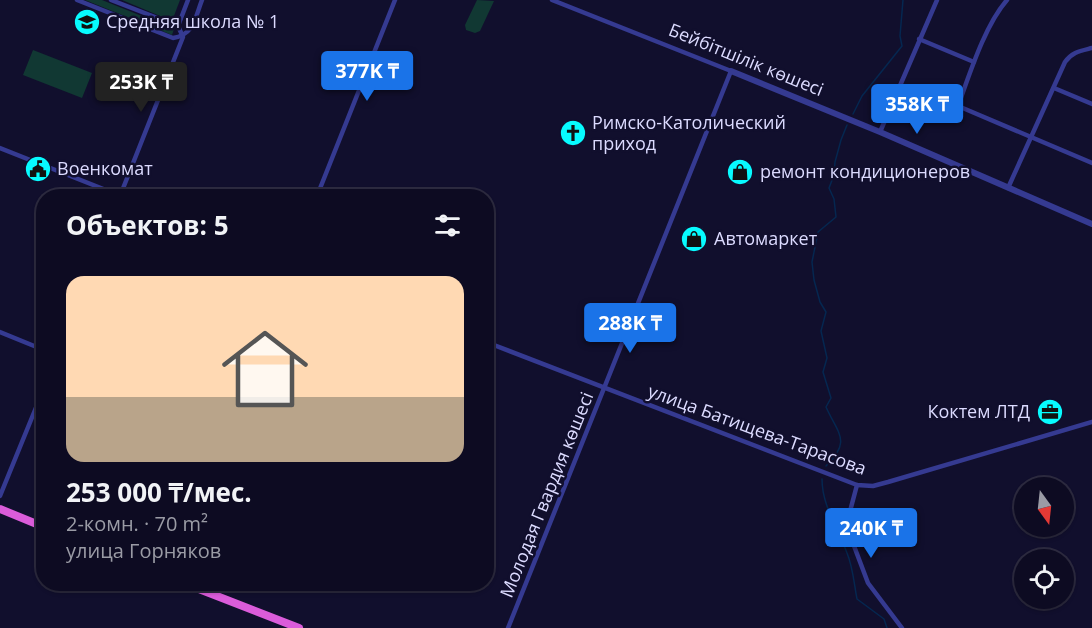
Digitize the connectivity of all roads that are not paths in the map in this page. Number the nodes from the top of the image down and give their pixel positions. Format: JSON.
{"nodes":[{"id":1,"x":76,"y":0,"type":"edge"},
{"id":2,"x":111,"y":0,"type":"edge"},
{"id":3,"x":188,"y":0,"type":"edge"},
{"id":4,"x":202,"y":0,"type":"edge"},
{"id":5,"x":395,"y":0,"type":"edge"},
{"id":6,"x":552,"y":0,"type":"edge"},
{"id":7,"x":937,"y":0,"type":"edge"},
{"id":8,"x":1007,"y":0,"type":"edge"},
{"id":9,"x":178,"y":26,"type":"junction"},
{"id":10,"x":183,"y":37,"type":"junction"},
{"id":11,"x":920,"y":39,"type":"junction"},
{"id":12,"x":1092,"y":48,"type":"edge"},
{"id":13,"x":974,"y":62,"type":"junction"},
{"id":14,"x":731,"y":71,"type":"junction"},
{"id":15,"x":1054,"y":88,"type":"junction"},
{"id":16,"x":1092,"y":104,"type":"edge"},
{"id":17,"x":880,"y":132,"type":"junction"},
{"id":18,"x":1032,"y":137,"type":"junction"},
{"id":19,"x":0,"y":148,"type":"edge"},
{"id":20,"x":1092,"y":163,"type":"edge"},
{"id":21,"x":1008,"y":188,"type":"junction"},
{"id":22,"x":102,"y":189,"type":"edge"},
{"id":23,"x":123,"y":189,"type":"edge"},
{"id":24,"x":320,"y":189,"type":"edge"},
{"id":25,"x":1092,"y":224,"type":"edge"},
{"id":26,"x":0,"y":332,"type":"edge"},
{"id":27,"x":494,"y":345,"type":"edge"},
{"id":28,"x":36,"y":347,"type":"edge"},
{"id":29,"x":604,"y":388,"type":"junction"},
{"id":30,"x":36,"y":408,"type":"edge"},
{"id":31,"x":1092,"y":422,"type":"edge"},
{"id":32,"x":857,"y":485,"type":"junction"},
{"id":33,"x":0,"y":496,"type":"edge"},
{"id":34,"x":0,"y":509,"type":"edge"},
{"id":35,"x":36,"y":524,"type":"edge"},
{"id":36,"x":204,"y":591,"type":"edge"},
{"id":37,"x":299,"y":628,"type":"edge"},
{"id":38,"x":508,"y":628,"type":"edge"},
{"id":39,"x":902,"y":628,"type":"edge"}],
"edges":[{"from":1,"to":10,"type":"street"},
{"from":2,"to":9,"type":"street"},
{"from":3,"to":9,"type":"street"},
{"from":4,"to":10,"type":"street"},
{"from":5,"to":24,"type":"street"},
{"from":6,"to":14,"type":"street","name":"Бейбітшілік көшесі"},
{"from":7,"to":11,"type":"street"},
{"from":8,"to":13,"type":"street"},
{"from":9,"to":10,"type":"street"},
{"from":10,"to":23,"type":"street"},
{"from":11,"to":13,"type":"street"},
{"from":11,"to":17,"type":"street"},
{"from":12,"to":15,"type":"street"},
{"from":13,"to":18,"type":"street"},
{"from":14,"to":17,"type":"street","name":"Бейбітшілік көшесі"},
{"from":14,"to":29,"type":"street","name":"Молодая Гвардия көшесі"},
{"from":15,"to":16,"type":"street"},
{"from":15,"to":18,"type":"street"},
{"from":17,"to":21,"type":"street","name":"Бейбітшілік көшесі"},
{"from":18,"to":20,"type":"street"},
{"from":18,"to":21,"type":"street"},
{"from":19,"to":22,"type":"street"},
{"from":21,"to":25,"type":"street","name":"Бейбітшілік көшесі"},
{"from":26,"to":28,"type":"street"},
{"from":27,"to":29,"type":"street","name":"улица Батищева-Тарасова"},
{"from":29,"to":32,"type":"street","name":"улица Батищева-Тарасова"},
{"from":29,"to":38,"type":"street","name":"Молодая Гвардия көшесі"},
{"from":30,"to":33,"type":"street"},
{"from":31,"to":32,"type":"street","name":"улица Батищева-Тарасова"},
{"from":32,"to":39,"type":"street"},
{"from":34,"to":35,"type":"highway"},
{"from":36,"to":37,"type":"highway"}]}
